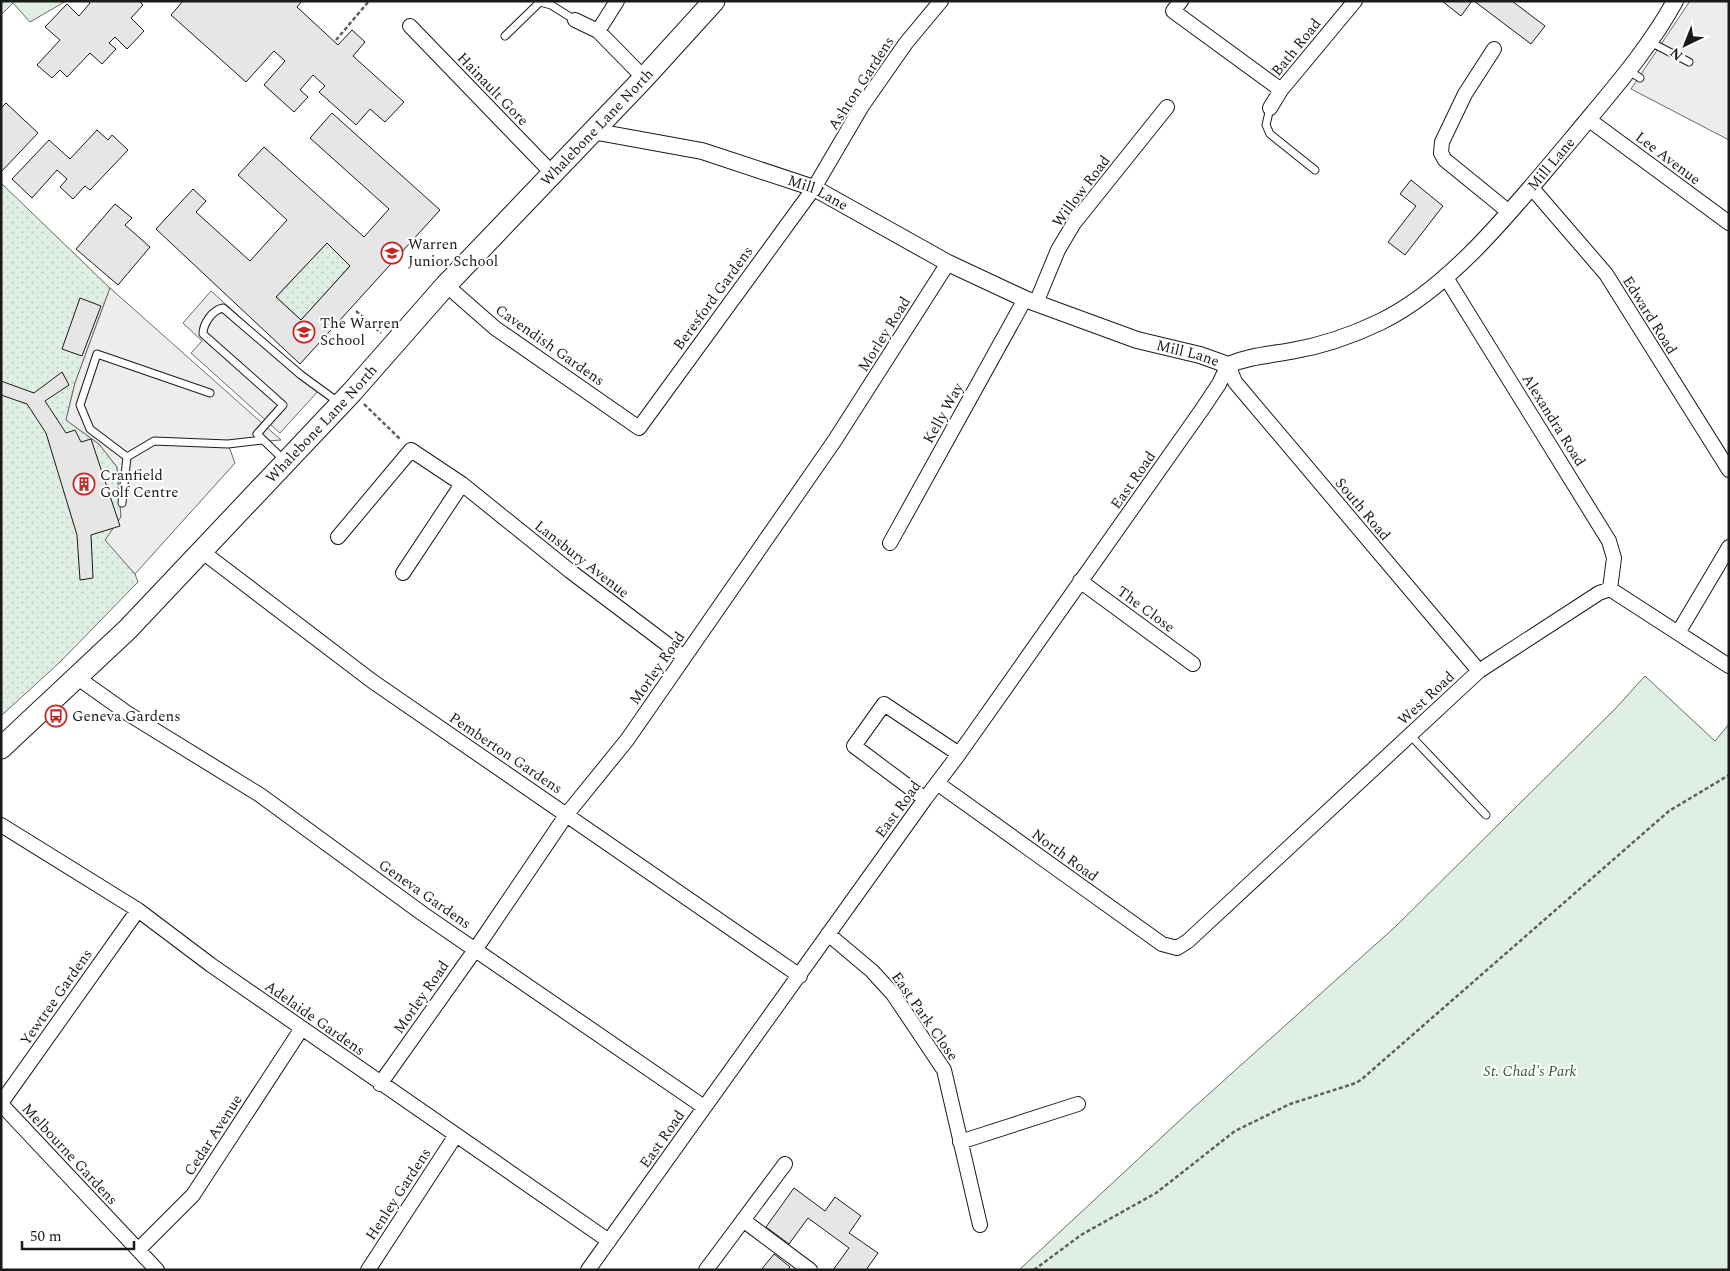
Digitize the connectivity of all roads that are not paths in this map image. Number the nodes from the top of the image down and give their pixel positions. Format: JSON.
{"nodes":[{"id":1,"x":617,"y":1,"type":"edge"},
{"id":2,"x":714,"y":1,"type":"edge"},
{"id":3,"x":941,"y":1,"type":"edge"},
{"id":4,"x":1355,"y":1,"type":"edge"},
{"id":5,"x":1670,"y":4,"type":"edge"},
{"id":6,"x":1177,"y":6,"type":"edge"},
{"id":7,"x":575,"y":20,"type":"joint"},
{"id":8,"x":410,"y":26,"type":"dead end"},
{"id":9,"x":598,"y":31,"type":"junction"},
{"id":10,"x":505,"y":36,"type":"dead end"},
{"id":11,"x":1650,"y":42,"type":"junction"},
{"id":12,"x":1494,"y":49,"type":"dead end"},
{"id":13,"x":1688,"y":62,"type":"dead end"},
{"id":14,"x":644,"y":78,"type":"junction"},
{"id":15,"x":1281,"y":90,"type":"junction"},
{"id":16,"x":1167,"y":107,"type":"dead end"},
{"id":17,"x":1270,"y":108,"type":"joint"},
{"id":18,"x":1588,"y":119,"type":"junction"},
{"id":19,"x":592,"y":131,"type":"junction"},
{"id":20,"x":1315,"y":170,"type":"dead end"},
{"id":21,"x":552,"y":173,"type":"junction"},
{"id":22,"x":1531,"y":187,"type":"junction"},
{"id":23,"x":814,"y":188,"type":"junction"},
{"id":24,"x":1509,"y":212,"type":"junction"},
{"id":25,"x":1729,"y":223,"type":"edge"},
{"id":26,"x":948,"y":263,"type":"junction"},
{"id":27,"x":1445,"y":276,"type":"junction"},
{"id":28,"x":446,"y":285,"type":"junction"},
{"id":29,"x":1030,"y":301,"type":"junction"},
{"id":30,"x":1228,"y":365,"type":"junction"},
{"id":31,"x":210,"y":393,"type":"dead end"},
{"id":32,"x":346,"y":398,"type":"junction"},
{"id":33,"x":639,"y":428,"type":"joint"},
{"id":34,"x":262,"y":440,"type":"junction"},
{"id":35,"x":127,"y":457,"type":"junction"},
{"id":36,"x":285,"y":462,"type":"junction"},
{"id":37,"x":1729,"y":470,"type":"edge"},
{"id":38,"x":462,"y":484,"type":"junction"},
{"id":39,"x":122,"y":503,"type":"dead end"},
{"id":40,"x":338,"y":536,"type":"dead end"},
{"id":41,"x":890,"y":544,"type":"dead end"},
{"id":42,"x":1729,"y":547,"type":"edge"},
{"id":43,"x":200,"y":550,"type":"junction"},
{"id":44,"x":403,"y":573,"type":"dead end"},
{"id":45,"x":1080,"y":580,"type":"junction"},
{"id":46,"x":1610,"y":590,"type":"junction"},
{"id":47,"x":1678,"y":633,"type":"junction"},
{"id":48,"x":684,"y":657,"type":"junction"},
{"id":49,"x":1194,"y":664,"type":"dead end"},
{"id":50,"x":1729,"y":666,"type":"edge"},
{"id":51,"x":1479,"y":671,"type":"junction"},
{"id":52,"x":76,"y":676,"type":"junction"},
{"id":53,"x":1410,"y":735,"type":"junction"},
{"id":54,"x":1,"y":748,"type":"edge"},
{"id":55,"x":959,"y":754,"type":"junction"},
{"id":56,"x":937,"y":783,"type":"junction"},
{"id":57,"x":925,"y":799,"type":"junction"},
{"id":58,"x":567,"y":814,"type":"junction"},
{"id":59,"x":1486,"y":815,"type":"dead end"},
{"id":60,"x":1,"y":825,"type":"edge"},
{"id":61,"x":138,"y":910,"type":"junction"},
{"id":62,"x":828,"y":934,"type":"junction"},
{"id":63,"x":1177,"y":948,"type":"joint"},
{"id":64,"x":475,"y":950,"type":"junction"},
{"id":65,"x":800,"y":976,"type":"junction"},
{"id":66,"x":302,"y":1028,"type":"junction"},
{"id":67,"x":380,"y":1084,"type":"junction"},
{"id":68,"x":1,"y":1104,"type":"edge"},
{"id":69,"x":1078,"y":1104,"type":"dead end"},
{"id":70,"x":704,"y":1107,"type":"junction"},
{"id":71,"x":456,"y":1136,"type":"junction"},
{"id":72,"x":960,"y":1142,"type":"junction"},
{"id":73,"x":785,"y":1164,"type":"dead end"},
{"id":74,"x":743,"y":1220,"type":"junction"},
{"id":75,"x":980,"y":1226,"type":"dead end"},
{"id":76,"x":609,"y":1242,"type":"junction"},
{"id":77,"x":138,"y":1250,"type":"junction"},
{"id":78,"x":157,"y":1270,"type":"edge"},
{"id":79,"x":368,"y":1270,"type":"edge"},
{"id":80,"x":588,"y":1270,"type":"edge"},
{"id":81,"x":706,"y":1270,"type":"edge"},
{"id":82,"x":810,"y":1270,"type":"edge"}],
"edges":[{"from":1,"to":9,"type":"street"},
{"from":2,"to":14,"type":"main road","name":"Whalebone Lane North"},
{"from":3,"to":23,"type":"street","name":"Ashton Gardens"},
{"from":4,"to":15,"type":"street","name":"Bath Road"},
{"from":5,"to":11,"type":"street","name":"Mill Lane"},
{"from":6,"to":15,"type":"street"},
{"from":7,"to":9,"type":"street"},
{"from":7,"to":10,"type":"lane"},
{"from":8,"to":21,"type":"street","name":"Hainault Gore"},
{"from":9,"to":14,"type":"street"},
{"from":11,"to":13,"type":"lane"},
{"from":11,"to":18,"type":"street","name":"Mill Lane"},
{"from":12,"to":24,"type":"street"},
{"from":14,"to":19,"type":"main road","name":"Whalebone Lane North"},
{"from":15,"to":17,"type":"street","name":"Bath Road"},
{"from":16,"to":29,"type":"street","name":"Willow Road"},
{"from":17,"to":20,"type":"lane"},
{"from":18,"to":22,"type":"street","name":"Mill Lane"},
{"from":18,"to":25,"type":"street","name":"Lee Avenue"},
{"from":19,"to":21,"type":"main road","name":"Whalebone Lane North"},
{"from":19,"to":23,"type":"street","name":"Mill Lane"},
{"from":21,"to":28,"type":"main road","name":"Whalebone Lane North"},
{"from":22,"to":24,"type":"street","name":"Mill Lane"},
{"from":22,"to":37,"type":"street","name":"Edward Road"},
{"from":23,"to":26,"type":"street","name":"Mill Lane"},
{"from":23,"to":33,"type":"street","name":"Beresford Gardens"},
{"from":24,"to":27,"type":"street","name":"Mill Lane"},
{"from":26,"to":29,"type":"street","name":"Mill Lane"},
{"from":26,"to":48,"type":"street","name":"Morley Road"},
{"from":27,"to":30,"type":"street","name":"Mill Lane"},
{"from":27,"to":46,"type":"street","name":"Alexandra Road"},
{"from":28,"to":32,"type":"main road","name":"Whalebone Lane North"},
{"from":28,"to":33,"type":"street","name":"Cavendish Gardens"},
{"from":29,"to":30,"type":"street","name":"Mill Lane"},
{"from":29,"to":41,"type":"street","name":"Kelly Way"},
{"from":30,"to":45,"type":"street","name":"East Road"},
{"from":30,"to":51,"type":"street","name":"South Road"},
{"from":31,"to":35,"type":"lane"},
{"from":32,"to":34,"type":"lane"},
{"from":32,"to":36,"type":"main road","name":"Whalebone Lane North"},
{"from":34,"to":35,"type":"lane"},
{"from":34,"to":36,"type":"lane"},
{"from":35,"to":39,"type":"lane"},
{"from":36,"to":43,"type":"main road","name":"Whalebone Lane North"},
{"from":38,"to":40,"type":"street","name":"Lansbury Avenue"},
{"from":38,"to":44,"type":"street"},
{"from":38,"to":48,"type":"street","name":"Lansbury Avenue"},
{"from":42,"to":47,"type":"street"},
{"from":43,"to":52,"type":"main road","name":"Whalebone Lane North"},
{"from":43,"to":58,"type":"street","name":"Pemberton Gardens"},
{"from":45,"to":49,"type":"street","name":"The Close"},
{"from":45,"to":55,"type":"street","name":"East Road"},
{"from":46,"to":47,"type":"street"},
{"from":46,"to":51,"type":"street","name":"West Road"},
{"from":47,"to":50,"type":"street"},
{"from":48,"to":58,"type":"street","name":"Morley Road"},
{"from":51,"to":53,"type":"street","name":"West Road"},
{"from":52,"to":54,"type":"main road","name":"Whalebone Lane North"},
{"from":52,"to":64,"type":"street","name":"Geneva Gardens"},
{"from":53,"to":59,"type":"lane"},
{"from":53,"to":63,"type":"street","name":"West Road"},
{"from":55,"to":56,"type":"street","name":"East Road"},
{"from":55,"to":57,"type":"street"},
{"from":56,"to":57,"type":"street","name":"East Road"},
{"from":56,"to":63,"type":"street","name":"North Road"},
{"from":57,"to":62,"type":"street","name":"East Road"},
{"from":58,"to":64,"type":"street","name":"Morley Road"},
{"from":58,"to":65,"type":"street","name":"Pemberton Gardens"},
{"from":60,"to":61,"type":"street","name":"Adelaide Gardens"},
{"from":61,"to":66,"type":"street","name":"Adelaide Gardens"},
{"from":61,"to":68,"type":"street","name":"Yewtree Gardens"},
{"from":62,"to":65,"type":"street","name":"East Road"},
{"from":62,"to":72,"type":"street","name":"East Park Close"},
{"from":64,"to":67,"type":"street","name":"Morley Road"},
{"from":64,"to":70,"type":"street","name":"Geneva Gardens"},
{"from":65,"to":70,"type":"street","name":"East Road"},
{"from":66,"to":67,"type":"street","name":"Adelaide Gardens"},
{"from":66,"to":77,"type":"street","name":"Cedar Avenue"},
{"from":67,"to":71,"type":"street","name":"Adelaide Gardens"},
{"from":68,"to":77,"type":"street","name":"Melbourne Gardens"},
{"from":69,"to":72,"type":"street"},
{"from":70,"to":76,"type":"street","name":"East Road"},
{"from":71,"to":76,"type":"street","name":"Adelaide Gardens"},
{"from":71,"to":79,"type":"street","name":"Henley Gardens"},
{"from":72,"to":75,"type":"street","name":"East Park Close"},
{"from":73,"to":74,"type":"street"},
{"from":74,"to":81,"type":"street"},
{"from":74,"to":82,"type":"street"},
{"from":76,"to":80,"type":"street","name":"East Road"},
{"from":77,"to":78,"type":"street","name":"Melbourne Gardens"}]}
